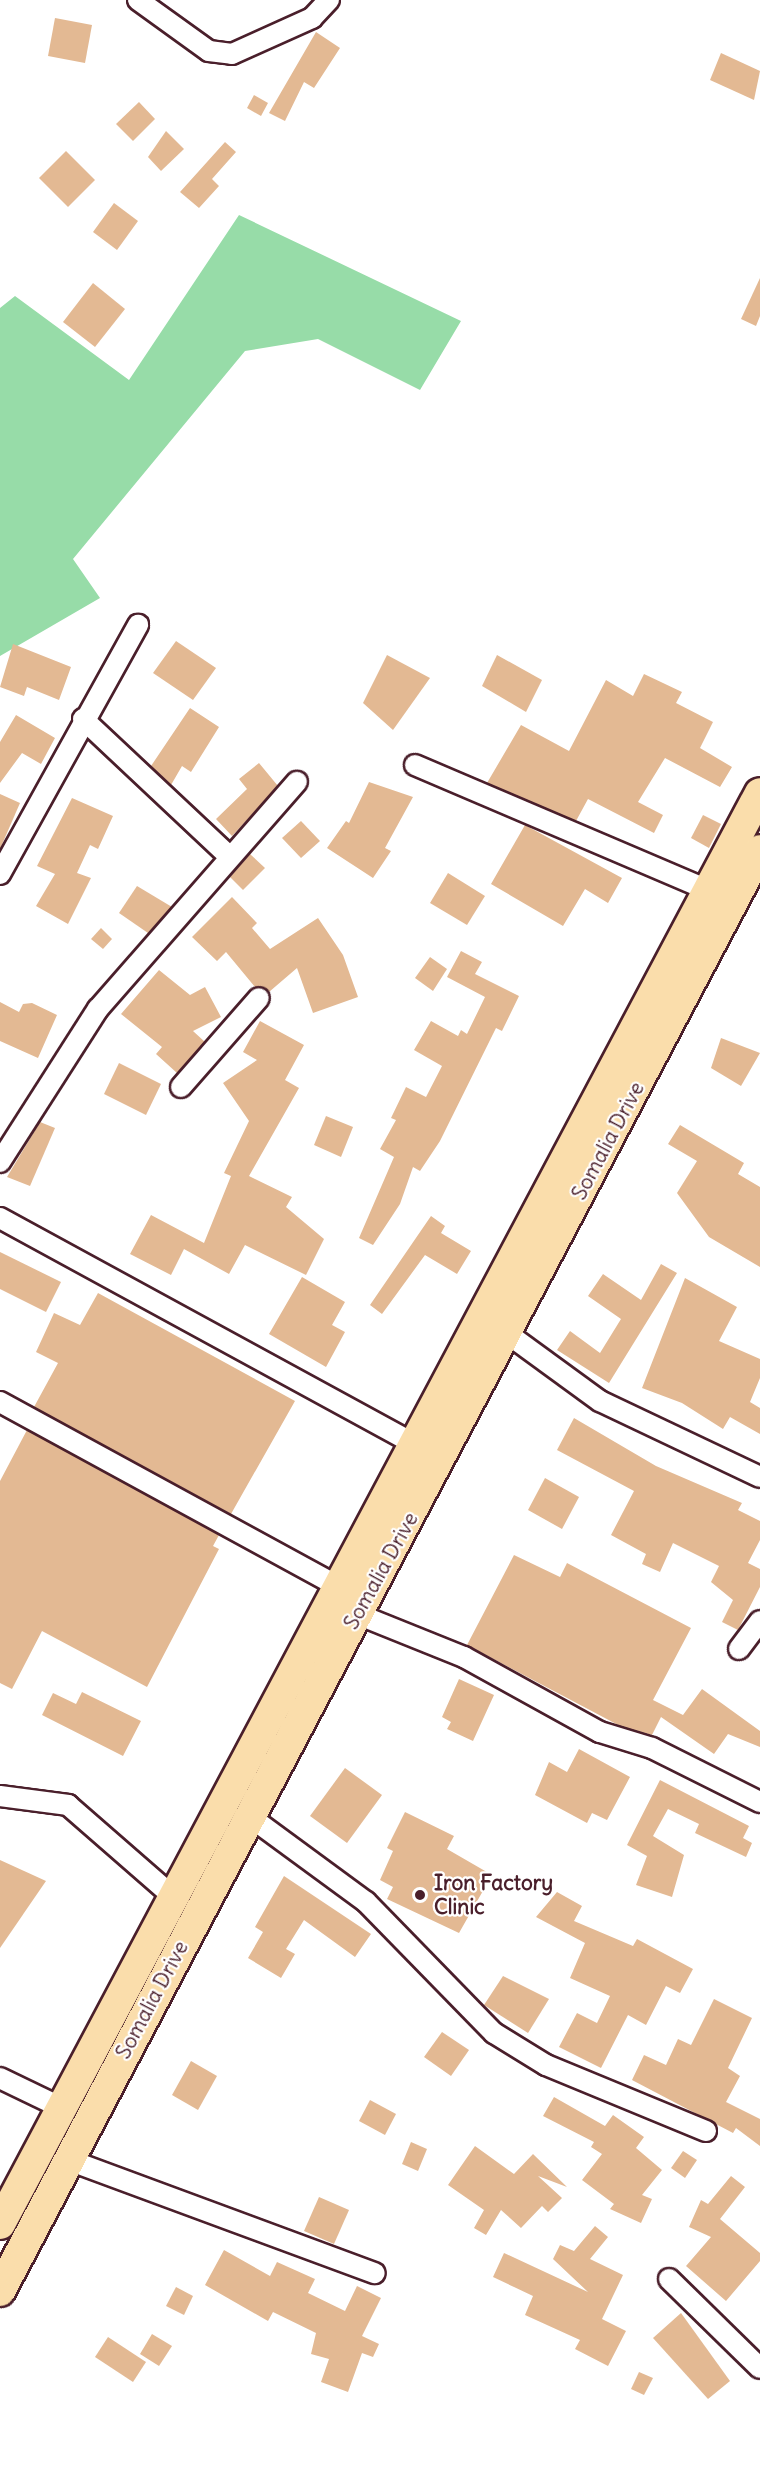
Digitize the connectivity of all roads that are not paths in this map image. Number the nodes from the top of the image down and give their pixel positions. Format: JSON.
{"nodes":[{"id":1,"x":138,"y":0,"type":"edge"},
{"id":2,"x":329,"y":0,"type":"edge"},
{"id":3,"x":138,"y":626,"type":"dead end"},
{"id":4,"x":83,"y":719,"type":"junction"},
{"id":5,"x":415,"y":765,"type":"dead end"},
{"id":6,"x":297,"y":782,"type":"dead end"},
{"id":7,"x":760,"y":793,"type":"edge"},
{"id":8,"x":760,"y":850,"type":"edge"},
{"id":9,"x":229,"y":856,"type":"junction"},
{"id":10,"x":0,"y":874,"type":"edge"},
{"id":11,"x":708,"y":891,"type":"junction"},
{"id":12,"x":259,"y":998,"type":"dead end"},
{"id":13,"x":181,"y":1087,"type":"dead end"},
{"id":14,"x":0,"y":1162,"type":"edge"},
{"id":15,"x":0,"y":1218,"type":"edge"},
{"id":16,"x":508,"y":1334,"type":"junction"},
{"id":17,"x":0,"y":1402,"type":"edge"},
{"id":18,"x":414,"y":1444,"type":"junction"},
{"id":19,"x":760,"y":1477,"type":"edge"},
{"id":20,"x":334,"y":1594,"type":"junction"},
{"id":21,"x":357,"y":1615,"type":"junction"},
{"id":22,"x":760,"y":1621,"type":"edge"},
{"id":23,"x":740,"y":1648,"type":"dead end"},
{"id":24,"x":0,"y":1796,"type":"edge"},
{"id":25,"x":760,"y":1802,"type":"edge"},
{"id":26,"x":249,"y":1816,"type":"junction"},
{"id":27,"x":171,"y":1895,"type":"junction"},
{"id":28,"x":0,"y":2078,"type":"edge"},
{"id":29,"x":64,"y":2109,"type":"junction"},
{"id":30,"x":706,"y":2131,"type":"dead end"},
{"id":31,"x":66,"y":2159,"type":"junction"},
{"id":32,"x":0,"y":2224,"type":"edge"},
{"id":33,"x":375,"y":2272,"type":"dead end"},
{"id":34,"x":669,"y":2279,"type":"dead end"},
{"id":35,"x":0,"y":2291,"type":"edge"},
{"id":36,"x":760,"y":2368,"type":"edge"}],
"edges":[{"from":1,"to":2,"type":"street"},
{"from":3,"to":4,"type":"street"},
{"from":4,"to":9,"type":"street"},
{"from":4,"to":10,"type":"street"},
{"from":5,"to":11,"type":"street"},
{"from":6,"to":9,"type":"street"},
{"from":7,"to":11,"type":"main road","name":"Somalia Drive"},
{"from":8,"to":16,"type":"main road","name":"Somalia Drive"},
{"from":9,"to":14,"type":"street"},
{"from":11,"to":18,"type":"main road","name":"Somalia Drive"},
{"from":12,"to":13,"type":"street"},
{"from":15,"to":18,"type":"street"},
{"from":16,"to":19,"type":"street"},
{"from":16,"to":21,"type":"main road","name":"Somalia Drive"},
{"from":17,"to":20,"type":"street"},
{"from":18,"to":20,"type":"main road","name":"Somalia Drive"},
{"from":20,"to":21,"type":"street"},
{"from":20,"to":27,"type":"main road","name":"Somalia Drive"},
{"from":21,"to":25,"type":"street"},
{"from":21,"to":26,"type":"main road","name":"Somalia Drive"},
{"from":22,"to":23,"type":"street"},
{"from":24,"to":27,"type":"street"},
{"from":26,"to":30,"type":"street"},
{"from":26,"to":31,"type":"main road","name":"Somalia Drive"},
{"from":27,"to":29,"type":"main road","name":"Somalia Drive"},
{"from":28,"to":29,"type":"street"},
{"from":29,"to":32,"type":"main road","name":"Somalia Drive"},
{"from":31,"to":33,"type":"street"},
{"from":31,"to":35,"type":"main road","name":"Somalia Drive"},
{"from":34,"to":36,"type":"street"}]}
